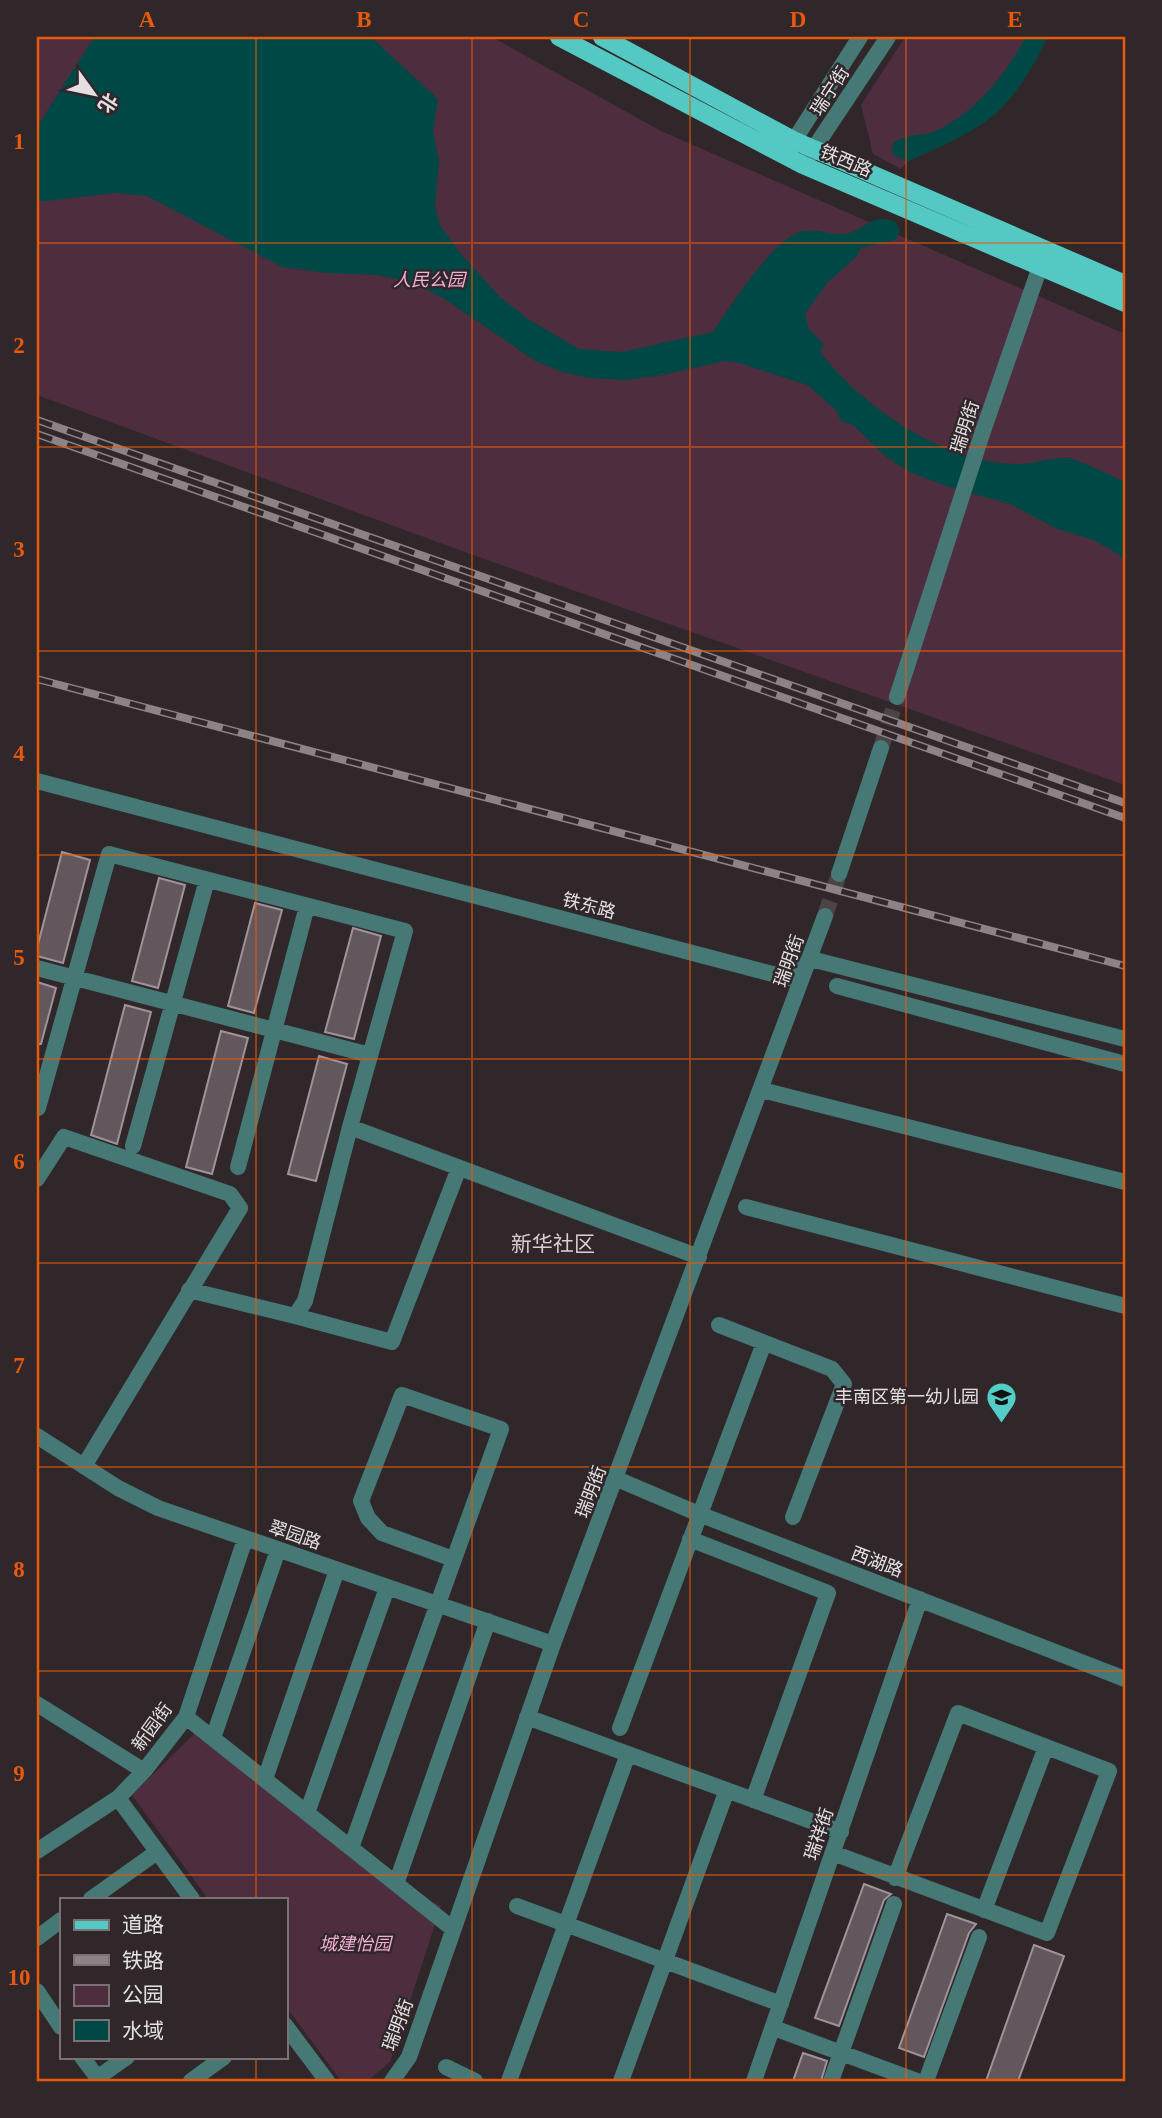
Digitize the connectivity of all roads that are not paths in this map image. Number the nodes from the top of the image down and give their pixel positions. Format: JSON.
{"nodes":[{"id":1,"x":559,"y":37,"type":"edge"},
{"id":2,"x":601,"y":37,"type":"edge"},
{"id":3,"x":860,"y":37,"type":"edge"},
{"id":4,"x":888,"y":37,"type":"edge"},
{"id":5,"x":789,"y":148,"type":"junction"},
{"id":6,"x":815,"y":150,"type":"junction"},
{"id":7,"x":803,"y":165,"type":"junction"},
{"id":8,"x":1046,"y":249,"type":"junction"},
{"id":9,"x":1041,"y":267,"type":"junction"},
{"id":10,"x":1125,"y":284,"type":"edge"},
{"id":11,"x":1125,"y":303,"type":"edge"},
{"id":12,"x":897,"y":697,"type":"tunnel mouth"},
{"id":13,"x":881,"y":748,"type":"tunnel mouth"},
{"id":14,"x":37,"y":781,"type":"edge"},
{"id":15,"x":839,"y":874,"type":"tunnel mouth"},
{"id":16,"x":207,"y":880,"type":"junction"},
{"id":17,"x":307,"y":906,"type":"junction"},
{"id":18,"x":825,"y":916,"type":"tunnel mouth"},
{"id":19,"x":811,"y":959,"type":"junction"},
{"id":20,"x":37,"y":968,"type":"edge"},
{"id":21,"x":75,"y":978,"type":"junction"},
{"id":22,"x":837,"y":986,"type":"dead end"},
{"id":23,"x":173,"y":1004,"type":"junction"},
{"id":24,"x":274,"y":1030,"type":"junction"},
{"id":25,"x":1125,"y":1039,"type":"edge"},
{"id":26,"x":370,"y":1055,"type":"junction"},
{"id":27,"x":1125,"y":1064,"type":"edge"},
{"id":28,"x":762,"y":1090,"type":"junction"},
{"id":29,"x":38,"y":1108,"type":"edge"},
{"id":30,"x":350,"y":1127,"type":"junction"},
{"id":31,"x":133,"y":1146,"type":"dead end"},
{"id":32,"x":238,"y":1167,"type":"dead end"},
{"id":33,"x":459,"y":1168,"type":"junction"},
{"id":34,"x":37,"y":1179,"type":"edge"},
{"id":35,"x":1125,"y":1182,"type":"edge"},
{"id":36,"x":746,"y":1207,"type":"dead end"},
{"id":37,"x":699,"y":1258,"type":"junction"},
{"id":38,"x":189,"y":1290,"type":"junction"},
{"id":39,"x":1125,"y":1306,"type":"edge"},
{"id":40,"x":295,"y":1316,"type":"junction"},
{"id":41,"x":719,"y":1325,"type":"dead end"},
{"id":42,"x":764,"y":1343,"type":"junction"},
{"id":43,"x":37,"y":1436,"type":"edge"},
{"id":44,"x":84,"y":1466,"type":"junction"},
{"id":45,"x":617,"y":1479,"type":"junction"},
{"id":46,"x":699,"y":1514,"type":"junction"},
{"id":47,"x":793,"y":1517,"type":"dead end"},
{"id":48,"x":245,"y":1538,"type":"junction"},
{"id":49,"x":690,"y":1539,"type":"junction"},
{"id":50,"x":278,"y":1550,"type":"junction"},
{"id":51,"x":453,"y":1559,"type":"junction"},
{"id":52,"x":337,"y":1570,"type":"junction"},
{"id":53,"x":387,"y":1587,"type":"junction"},
{"id":54,"x":920,"y":1599,"type":"junction"},
{"id":55,"x":436,"y":1604,"type":"junction"},
{"id":56,"x":488,"y":1621,"type":"junction"},
{"id":57,"x":553,"y":1644,"type":"junction"},
{"id":58,"x":1125,"y":1679,"type":"edge"},
{"id":59,"x":37,"y":1704,"type":"edge"},
{"id":60,"x":186,"y":1717,"type":"junction"},
{"id":61,"x":527,"y":1717,"type":"junction"},
{"id":62,"x":620,"y":1728,"type":"dead end"},
{"id":63,"x":213,"y":1738,"type":"junction"},
{"id":64,"x":1046,"y":1746,"type":"junction"},
{"id":65,"x":628,"y":1755,"type":"junction"},
{"id":66,"x":144,"y":1771,"type":"junction"},
{"id":67,"x":265,"y":1779,"type":"junction"},
{"id":68,"x":727,"y":1790,"type":"junction"},
{"id":69,"x":117,"y":1798,"type":"junction"},
{"id":70,"x":753,"y":1800,"type":"junction"},
{"id":71,"x":307,"y":1813,"type":"junction"},
{"id":72,"x":841,"y":1832,"type":"junction"},
{"id":73,"x":351,"y":1848,"type":"junction"},
{"id":74,"x":37,"y":1851,"type":"edge"},
{"id":75,"x":157,"y":1852,"type":"junction"},
{"id":76,"x":833,"y":1853,"type":"junction"},
{"id":77,"x":895,"y":1878,"type":"junction"},
{"id":78,"x":396,"y":1884,"type":"junction"},
{"id":79,"x":92,"y":1898,"type":"edge"},
{"id":80,"x":191,"y":1898,"type":"edge"},
{"id":81,"x":894,"y":1904,"type":"dead end"},
{"id":82,"x":517,"y":1906,"type":"dead end"},
{"id":83,"x":984,"y":1910,"type":"junction"},
{"id":84,"x":60,"y":1921,"type":"edge"},
{"id":85,"x":568,"y":1925,"type":"junction"},
{"id":86,"x":453,"y":1929,"type":"junction"},
{"id":87,"x":979,"y":1937,"type":"dead end"},
{"id":88,"x":37,"y":1938,"type":"edge"},
{"id":89,"x":666,"y":1961,"type":"junction"},
{"id":90,"x":37,"y":1992,"type":"edge"},
{"id":91,"x":781,"y":2004,"type":"junction"},
{"id":92,"x":60,"y":2026,"type":"edge"},
{"id":93,"x":287,"y":2028,"type":"edge"},
{"id":94,"x":774,"y":2028,"type":"junction"},
{"id":95,"x":841,"y":2052,"type":"junction"},
{"id":96,"x":83,"y":2058,"type":"edge"},
{"id":97,"x":126,"y":2058,"type":"edge"},
{"id":98,"x":223,"y":2058,"type":"edge"},
{"id":99,"x":446,"y":2067,"type":"dead end"},
{"id":100,"x":98,"y":2080,"type":"edge"},
{"id":101,"x":191,"y":2081,"type":"edge"},
{"id":102,"x":327,"y":2081,"type":"edge"},
{"id":103,"x":392,"y":2081,"type":"edge"},
{"id":104,"x":475,"y":2081,"type":"edge"},
{"id":105,"x":509,"y":2081,"type":"edge"},
{"id":106,"x":621,"y":2081,"type":"edge"},
{"id":107,"x":754,"y":2081,"type":"edge"},
{"id":108,"x":831,"y":2081,"type":"edge"},
{"id":109,"x":917,"y":2081,"type":"edge"},
{"id":110,"x":926,"y":2081,"type":"edge"}],
"edges":[{"from":1,"to":5,"type":"main road","name":"铁西路"},
{"from":2,"to":5,"type":"main road","name":"铁西路"},
{"from":3,"to":5,"type":"street","name":"瑞宁街"},
{"from":4,"to":6,"type":"street","name":"瑞宁街"},
{"from":5,"to":6,"type":"main road","name":"铁西路"},
{"from":5,"to":7,"type":"main road","name":"铁西路"},
{"from":6,"to":7,"type":"street","name":"瑞宁街"},
{"from":6,"to":8,"type":"main road","name":"铁西路"},
{"from":7,"to":9,"type":"main road","name":"铁西路"},
{"from":8,"to":9,"type":"street","name":"瑞明街"},
{"from":8,"to":10,"type":"main road","name":"铁西路"},
{"from":9,"to":11,"type":"main road","name":"铁西路"},
{"from":9,"to":12,"type":"street","name":"瑞明街"},
{"from":13,"to":15,"type":"street"},
{"from":14,"to":19,"type":"street","name":"铁东路"},
{"from":16,"to":17,"type":"street"},
{"from":16,"to":21,"type":"street"},
{"from":16,"to":23,"type":"street"},
{"from":17,"to":24,"type":"street"},
{"from":17,"to":26,"type":"street"},
{"from":18,"to":19,"type":"street","name":"瑞明街"},
{"from":19,"to":25,"type":"street"},
{"from":19,"to":28,"type":"street","name":"瑞明街"},
{"from":20,"to":21,"type":"street"},
{"from":21,"to":23,"type":"street"},
{"from":21,"to":29,"type":"street"},
{"from":22,"to":27,"type":"street"},
{"from":23,"to":24,"type":"street"},
{"from":23,"to":31,"type":"street"},
{"from":24,"to":26,"type":"street"},
{"from":24,"to":32,"type":"street"},
{"from":26,"to":30,"type":"street"},
{"from":28,"to":35,"type":"street"},
{"from":28,"to":37,"type":"street","name":"瑞明街"},
{"from":30,"to":33,"type":"street"},
{"from":30,"to":40,"type":"street"},
{"from":33,"to":37,"type":"street"},
{"from":33,"to":40,"type":"street"},
{"from":34,"to":38,"type":"street"},
{"from":36,"to":39,"type":"street"},
{"from":37,"to":45,"type":"street","name":"瑞明街"},
{"from":38,"to":40,"type":"street"},
{"from":38,"to":44,"type":"street"},
{"from":41,"to":42,"type":"street"},
{"from":42,"to":46,"type":"street"},
{"from":42,"to":47,"type":"street"},
{"from":43,"to":44,"type":"street","name":"翠园路"},
{"from":44,"to":48,"type":"street","name":"翠园路"},
{"from":45,"to":46,"type":"street","name":"西湖路"},
{"from":45,"to":57,"type":"street","name":"瑞明街"},
{"from":46,"to":49,"type":"street"},
{"from":46,"to":54,"type":"street","name":"西湖路"},
{"from":48,"to":50,"type":"street","name":"翠园路"},
{"from":48,"to":60,"type":"street","name":"新园街"},
{"from":49,"to":62,"type":"street"},
{"from":49,"to":70,"type":"street"},
{"from":50,"to":52,"type":"street","name":"翠园路"},
{"from":50,"to":63,"type":"street"},
{"from":51,"to":51,"type":"street"},
{"from":51,"to":55,"type":"street"},
{"from":52,"to":53,"type":"street","name":"翠园路"},
{"from":52,"to":67,"type":"street"},
{"from":53,"to":55,"type":"street","name":"翠园路"},
{"from":53,"to":71,"type":"street"},
{"from":54,"to":58,"type":"street","name":"西湖路"},
{"from":54,"to":72,"type":"street","name":"瑞祥街"},
{"from":55,"to":56,"type":"street","name":"翠园路"},
{"from":55,"to":73,"type":"street"},
{"from":56,"to":57,"type":"street","name":"翠园路"},
{"from":56,"to":78,"type":"street"},
{"from":57,"to":61,"type":"street","name":"瑞明街"},
{"from":59,"to":66,"type":"street"},
{"from":60,"to":63,"type":"street"},
{"from":60,"to":66,"type":"street","name":"新园街"},
{"from":61,"to":65,"type":"street"},
{"from":61,"to":86,"type":"street","name":"瑞明街"},
{"from":63,"to":67,"type":"street"},
{"from":64,"to":77,"type":"street"},
{"from":64,"to":83,"type":"street"},
{"from":64,"to":83,"type":"street"},
{"from":65,"to":68,"type":"street"},
{"from":65,"to":85,"type":"street"},
{"from":66,"to":69,"type":"street","name":"新园街"},
{"from":67,"to":71,"type":"street"},
{"from":68,"to":70,"type":"street"},
{"from":68,"to":89,"type":"street"},
{"from":69,"to":74,"type":"street","name":"新园街"},
{"from":69,"to":75,"type":"street"},
{"from":70,"to":72,"type":"street"},
{"from":71,"to":73,"type":"street"},
{"from":72,"to":76,"type":"street","name":"瑞祥街"},
{"from":73,"to":78,"type":"street"},
{"from":75,"to":79,"type":"street"},
{"from":75,"to":80,"type":"street"},
{"from":76,"to":77,"type":"street"},
{"from":76,"to":91,"type":"street","name":"瑞祥街"},
{"from":77,"to":83,"type":"street"},
{"from":78,"to":86,"type":"street"},
{"from":81,"to":95,"type":"street"},
{"from":82,"to":85,"type":"street"},
{"from":84,"to":88,"type":"street"},
{"from":85,"to":89,"type":"street"},
{"from":85,"to":105,"type":"street"},
{"from":86,"to":103,"type":"street","name":"瑞明街"},
{"from":87,"to":110,"type":"street"},
{"from":89,"to":91,"type":"street"},
{"from":89,"to":106,"type":"street"},
{"from":90,"to":92,"type":"street"},
{"from":91,"to":94,"type":"street","name":"瑞祥街"},
{"from":93,"to":102,"type":"street"},
{"from":94,"to":95,"type":"street"},
{"from":94,"to":107,"type":"street","name":"瑞祥街"},
{"from":95,"to":108,"type":"street"},
{"from":95,"to":109,"type":"street"},
{"from":96,"to":100,"type":"street"},
{"from":97,"to":100,"type":"street"},
{"from":98,"to":101,"type":"street"},
{"from":99,"to":104,"type":"street"}]}
